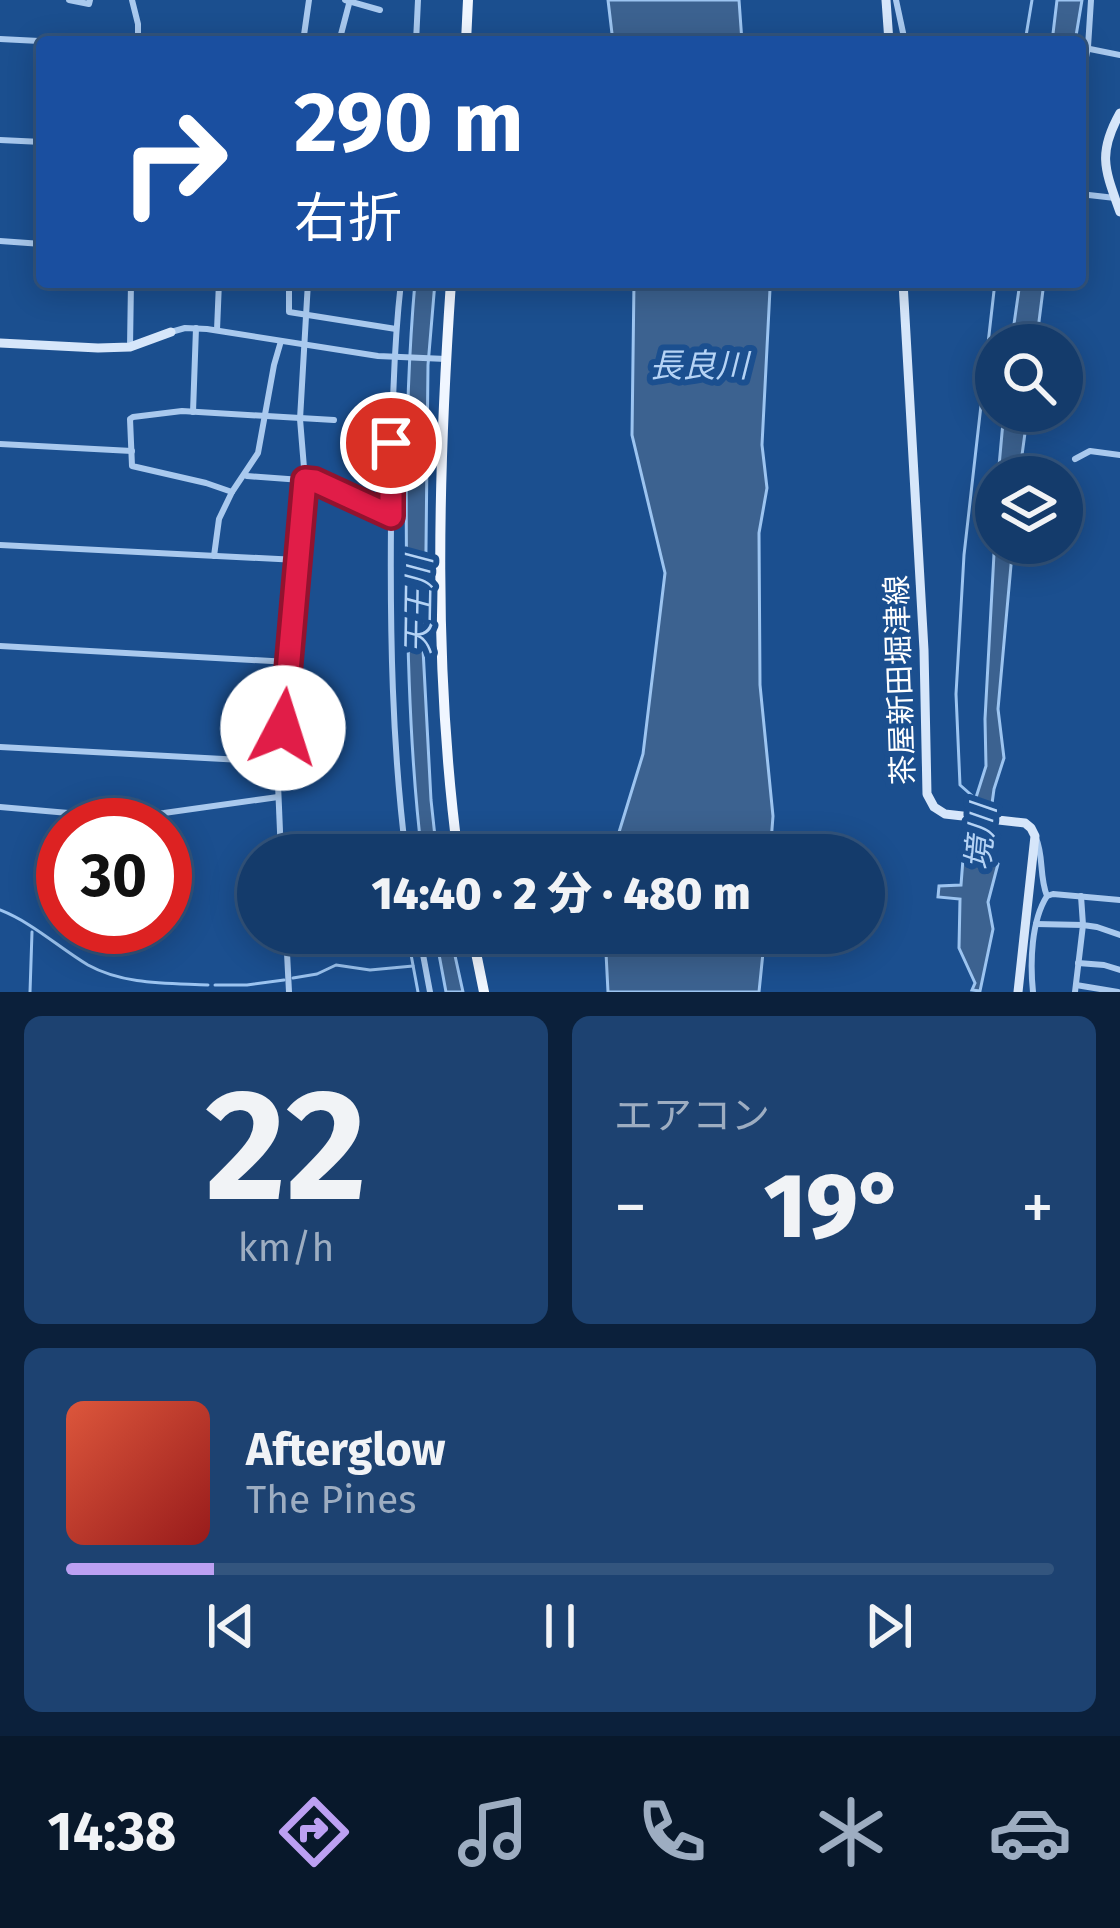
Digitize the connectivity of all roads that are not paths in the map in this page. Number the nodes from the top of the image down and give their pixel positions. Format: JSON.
{"nodes":[{"id":1,"x":69,"y":0,"type":"edge"},
{"id":2,"x":90,"y":0,"type":"edge"},
{"id":3,"x":132,"y":0,"type":"edge"},
{"id":4,"x":309,"y":0,"type":"edge"},
{"id":5,"x":348,"y":0,"type":"edge"},
{"id":6,"x":418,"y":0,"type":"edge"},
{"id":7,"x":468,"y":0,"type":"edge"},
{"id":8,"x":886,"y":0,"type":"edge"},
{"id":9,"x":896,"y":0,"type":"edge"},
{"id":10,"x":1091,"y":0,"type":"edge"},
{"id":11,"x":380,"y":10,"type":"dead end"},
{"id":12,"x":138,"y":36,"type":"edge"},
{"id":13,"x":304,"y":36,"type":"edge"},
{"id":14,"x":340,"y":36,"type":"edge"},
{"id":15,"x":416,"y":36,"type":"edge"},
{"id":16,"x":466,"y":36,"type":"edge"},
{"id":17,"x":889,"y":36,"type":"edge"},
{"id":18,"x":904,"y":36,"type":"edge"},
{"id":19,"x":1086,"y":36,"type":"edge"},
{"id":20,"x":0,"y":39,"type":"edge"},
{"id":21,"x":36,"y":41,"type":"edge"},
{"id":22,"x":1086,"y":47,"type":"edge"},
{"id":23,"x":1120,"y":55,"type":"edge"},
{"id":24,"x":1120,"y":112,"type":"edge"},
{"id":25,"x":0,"y":140,"type":"edge"},
{"id":26,"x":36,"y":142,"type":"edge"},
{"id":27,"x":1114,"y":181,"type":"edge"},
{"id":28,"x":1086,"y":195,"type":"edge"},
{"id":29,"x":1115,"y":198,"type":"junction"},
{"id":30,"x":1120,"y":212,"type":"edge"},
{"id":31,"x":0,"y":242,"type":"edge"},
{"id":32,"x":36,"y":244,"type":"edge"},
{"id":33,"x":131,"y":288,"type":"edge"},
{"id":34,"x":219,"y":288,"type":"edge"},
{"id":35,"x":289,"y":288,"type":"edge"},
{"id":36,"x":308,"y":288,"type":"edge"},
{"id":37,"x":399,"y":288,"type":"edge"},
{"id":38,"x":450,"y":288,"type":"edge"},
{"id":39,"x":903,"y":288,"type":"edge"},
{"id":40,"x":308,"y":314,"type":"junction"},
{"id":41,"x":196,"y":328,"type":"junction"},
{"id":42,"x":396,"y":329,"type":"junction"},
{"id":43,"x":218,"y":330,"type":"junction"},
{"id":44,"x":171,"y":332,"type":"joint"},
{"id":45,"x":280,"y":341,"type":"junction"},
{"id":46,"x":0,"y":343,"type":"edge"},
{"id":47,"x":306,"y":344,"type":"junction"},
{"id":48,"x":130,"y":347,"type":"junction"},
{"id":49,"x":397,"y":358,"type":"junction"},
{"id":50,"x":442,"y":359,"type":"junction"},
{"id":51,"x":193,"y":412,"type":"junction"},
{"id":52,"x":266,"y":417,"type":"junction"},
{"id":53,"x":301,"y":419,"type":"junction"},
{"id":54,"x":334,"y":420,"type":"dead end"},
{"id":55,"x":0,"y":444,"type":"edge"},
{"id":56,"x":131,"y":451,"type":"junction"},
{"id":57,"x":1120,"y":455,"type":"edge"},
{"id":58,"x":1081,"y":456,"type":"edge"},
{"id":59,"x":245,"y":475,"type":"junction"},
{"id":60,"x":305,"y":480,"type":"junction"},
{"id":61,"x":232,"y":492,"type":"junction"},
{"id":62,"x":391,"y":516,"type":"junction"},
{"id":63,"x":0,"y":545,"type":"edge"},
{"id":64,"x":214,"y":556,"type":"junction"},
{"id":65,"x":298,"y":560,"type":"junction"},
{"id":66,"x":0,"y":646,"type":"edge"},
{"id":67,"x":289,"y":662,"type":"junction"},
{"id":68,"x":0,"y":747,"type":"edge"},
{"id":69,"x":280,"y":762,"type":"junction"},
{"id":70,"x":278,"y":797,"type":"junction"},
{"id":71,"x":0,"y":807,"type":"edge"},
{"id":72,"x":280,"y":834,"type":"edge"},
{"id":73,"x":403,"y":834,"type":"edge"},
{"id":74,"x":455,"y":834,"type":"edge"},
{"id":75,"x":1035,"y":836,"type":"junction"},
{"id":76,"x":1047,"y":896,"type":"junction"},
{"id":77,"x":1081,"y":896,"type":"junction"},
{"id":78,"x":1120,"y":900,"type":"edge"},
{"id":79,"x":1036,"y":924,"type":"junction"},
{"id":80,"x":1083,"y":925,"type":"junction"},
{"id":81,"x":1120,"y":935,"type":"edge"},
{"id":82,"x":287,"y":954,"type":"edge"},
{"id":83,"x":423,"y":954,"type":"edge"},
{"id":84,"x":476,"y":954,"type":"edge"},
{"id":85,"x":1078,"y":964,"type":"junction"},
{"id":86,"x":1120,"y":970,"type":"edge"},
{"id":87,"x":1076,"y":989,"type":"edge"},
{"id":88,"x":289,"y":992,"type":"edge"},
{"id":89,"x":430,"y":992,"type":"edge"},
{"id":90,"x":484,"y":992,"type":"edge"},
{"id":91,"x":1018,"y":992,"type":"edge"},
{"id":92,"x":1033,"y":992,"type":"edge"},
{"id":93,"x":1118,"y":992,"type":"edge"}],
"edges":[{"from":1,"to":2,"type":"street"},
{"from":3,"to":12,"type":"street"},
{"from":4,"to":13,"type":"street"},
{"from":5,"to":11,"type":"street"},
{"from":5,"to":14,"type":"street"},
{"from":6,"to":15,"type":"street"},
{"from":7,"to":16,"type":"main road"},
{"from":8,"to":17,"type":"main road"},
{"from":9,"to":18,"type":"street"},
{"from":10,"to":19,"type":"street"},
{"from":20,"to":21,"type":"street"},
{"from":22,"to":23,"type":"street"},
{"from":24,"to":27,"type":"main road"},
{"from":25,"to":26,"type":"street"},
{"from":27,"to":29,"type":"main road"},
{"from":28,"to":29,"type":"street"},
{"from":29,"to":30,"type":"main road"},
{"from":31,"to":32,"type":"street"},
{"from":33,"to":48,"type":"street"},
{"from":34,"to":43,"type":"street"},
{"from":35,"to":40,"type":"street"},
{"from":36,"to":40,"type":"street"},
{"from":37,"to":42,"type":"street"},
{"from":38,"to":50,"type":"main road"},
{"from":39,"to":75,"type":"main road","name":"茶屋新田堀津線"},
{"from":40,"to":42,"type":"street"},
{"from":40,"to":47,"type":"street"},
{"from":41,"to":43,"type":"street"},
{"from":41,"to":44,"type":"street"},
{"from":41,"to":51,"type":"street"},
{"from":42,"to":49,"type":"street"},
{"from":43,"to":45,"type":"street"},
{"from":44,"to":48,"type":"main road"},
{"from":45,"to":47,"type":"street"},
{"from":45,"to":52,"type":"street"},
{"from":46,"to":48,"type":"main road"},
{"from":47,"to":49,"type":"street"},
{"from":47,"to":53,"type":"street"},
{"from":49,"to":50,"type":"street"},
{"from":49,"to":62,"type":"street"},
{"from":50,"to":74,"type":"main road"},
{"from":51,"to":52,"type":"street"},
{"from":51,"to":56,"type":"street"},
{"from":52,"to":53,"type":"street"},
{"from":52,"to":59,"type":"street"},
{"from":53,"to":54,"type":"street"},
{"from":53,"to":60,"type":"street"},
{"from":55,"to":56,"type":"street"},
{"from":56,"to":61,"type":"street"},
{"from":57,"to":58,"type":"street"},
{"from":59,"to":60,"type":"street"},
{"from":59,"to":61,"type":"street"},
{"from":60,"to":62,"type":"street"},
{"from":60,"to":65,"type":"street"},
{"from":61,"to":64,"type":"street"},
{"from":62,"to":73,"type":"street"},
{"from":63,"to":64,"type":"street"},
{"from":64,"to":65,"type":"street"},
{"from":65,"to":67,"type":"street"},
{"from":66,"to":67,"type":"street"},
{"from":67,"to":69,"type":"street"},
{"from":68,"to":69,"type":"street"},
{"from":69,"to":70,"type":"street"},
{"from":70,"to":71,"type":"street"},
{"from":70,"to":72,"type":"street"},
{"from":75,"to":76,"type":"street"},
{"from":75,"to":91,"type":"main road"},
{"from":76,"to":77,"type":"street"},
{"from":76,"to":79,"type":"street"},
{"from":77,"to":78,"type":"street"},
{"from":77,"to":80,"type":"street"},
{"from":79,"to":80,"type":"street"},
{"from":79,"to":92,"type":"street"},
{"from":80,"to":81,"type":"street"},
{"from":80,"to":85,"type":"street"},
{"from":82,"to":88,"type":"street"},
{"from":83,"to":89,"type":"street"},
{"from":84,"to":90,"type":"main road"},
{"from":85,"to":86,"type":"street"},
{"from":85,"to":87,"type":"street"},
{"from":87,"to":93,"type":"street"}]}
